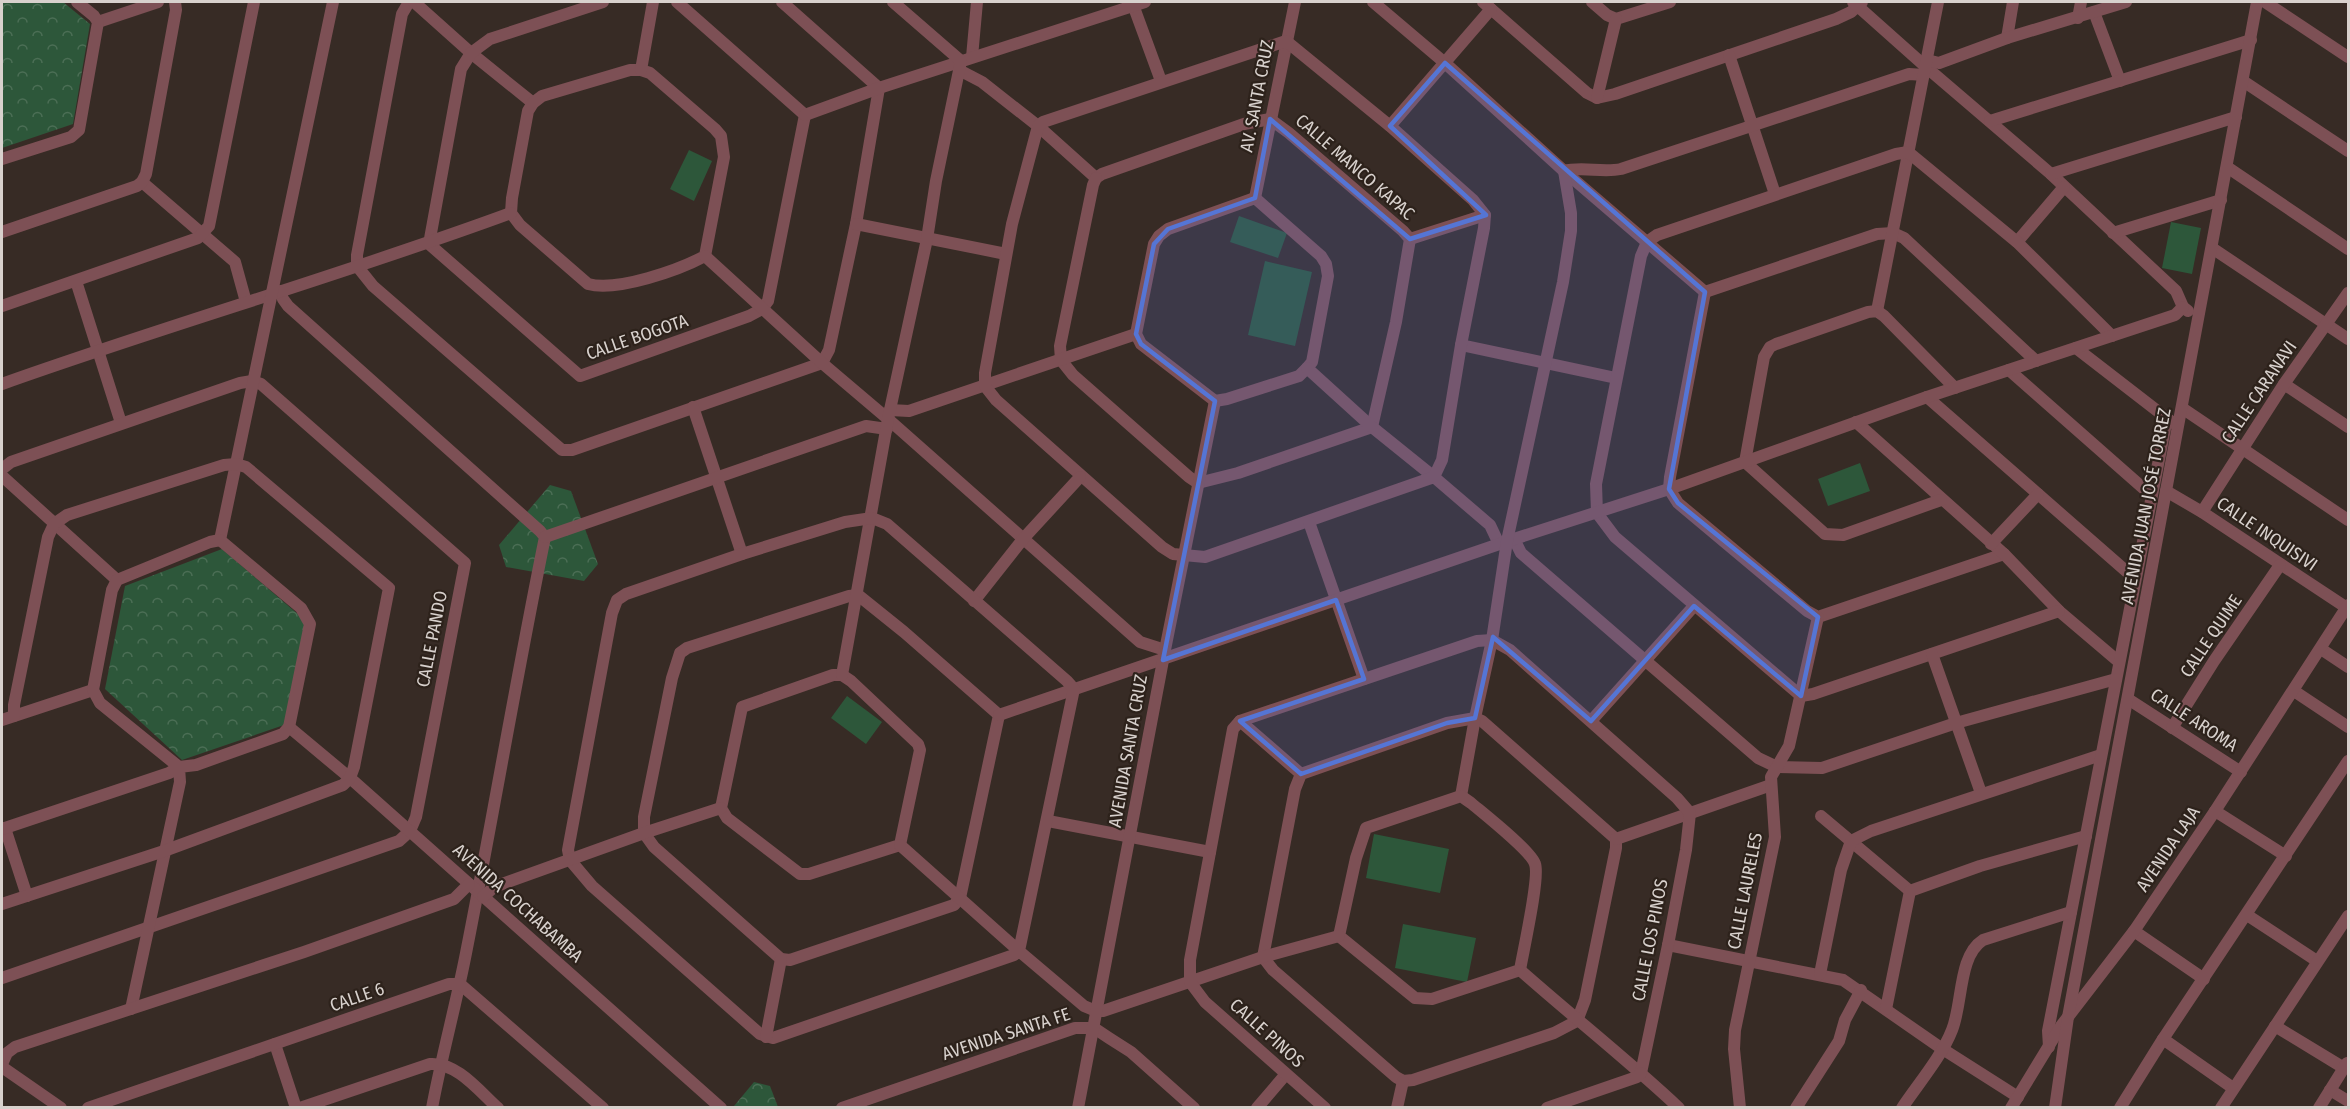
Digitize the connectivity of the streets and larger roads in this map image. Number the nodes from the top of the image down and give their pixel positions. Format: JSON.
{"nodes":[{"id":1,"x":77,"y":2,"type":"edge"},
{"id":2,"x":158,"y":2,"type":"edge"},
{"id":3,"x":175,"y":2,"type":"edge"},
{"id":4,"x":254,"y":2,"type":"edge"},
{"id":5,"x":333,"y":2,"type":"edge"},
{"id":6,"x":409,"y":2,"type":"edge"},
{"id":7,"x":414,"y":2,"type":"edge"},
{"id":8,"x":603,"y":2,"type":"edge"},
{"id":9,"x":653,"y":2,"type":"edge"},
{"id":10,"x":677,"y":2,"type":"edge"},
{"id":11,"x":782,"y":2,"type":"edge"},
{"id":12,"x":893,"y":2,"type":"edge"},
{"id":13,"x":977,"y":2,"type":"edge"},
{"id":14,"x":1295,"y":2,"type":"edge"},
{"id":15,"x":1373,"y":2,"type":"edge"},
{"id":16,"x":1592,"y":2,"type":"edge"},
{"id":17,"x":1670,"y":2,"type":"edge"},
{"id":18,"x":1938,"y":2,"type":"edge"},
{"id":19,"x":2013,"y":2,"type":"edge"},
{"id":20,"x":2081,"y":2,"type":"edge"},
{"id":21,"x":2126,"y":2,"type":"edge"},
{"id":22,"x":2257,"y":2,"type":"edge"},
{"id":23,"x":2265,"y":2,"type":"edge"},
{"id":24,"x":1137,"y":3,"type":"edge"},
{"id":25,"x":1858,"y":3,"type":"edge"},
{"id":26,"x":1487,"y":5,"type":"edge"},
{"id":27,"x":2094,"y":12,"type":"junction"},
{"id":28,"x":2078,"y":18,"type":"junction"},
{"id":29,"x":1616,"y":19,"type":"junction"},
{"id":30,"x":98,"y":22,"type":"junction"},
{"id":31,"x":2007,"y":38,"type":"junction"},
{"id":32,"x":1286,"y":40,"type":"junction"},
{"id":33,"x":2251,"y":40,"type":"junction"},
{"id":34,"x":471,"y":53,"type":"junction"},
{"id":35,"x":1729,"y":55,"type":"junction"},
{"id":36,"x":2349,"y":57,"type":"edge"},
{"id":37,"x":964,"y":63,"type":"junction"},
{"id":38,"x":1445,"y":63,"type":"junction"},
{"id":39,"x":1926,"y":68,"type":"junction"},
{"id":40,"x":641,"y":69,"type":"junction"},
{"id":41,"x":1161,"y":81,"type":"junction"},
{"id":42,"x":2120,"y":81,"type":"junction"},
{"id":43,"x":2243,"y":81,"type":"junction"},
{"id":44,"x":879,"y":88,"type":"junction"},
{"id":45,"x":1597,"y":98,"type":"junction"},
{"id":46,"x":533,"y":103,"type":"junction"},
{"id":47,"x":805,"y":114,"type":"junction"},
{"id":48,"x":2236,"y":117,"type":"junction"},
{"id":49,"x":1270,"y":119,"type":"junction"},
{"id":50,"x":1990,"y":121,"type":"junction"},
{"id":51,"x":1751,"y":125,"type":"junction"},
{"id":52,"x":1038,"y":126,"type":"junction"},
{"id":53,"x":1390,"y":126,"type":"junction"},
{"id":54,"x":2349,"y":151,"type":"edge"},
{"id":55,"x":1908,"y":152,"type":"junction"},
{"id":56,"x":2,"y":159,"type":"edge"},
{"id":57,"x":2227,"y":167,"type":"junction"},
{"id":58,"x":1564,"y":171,"type":"junction"},
{"id":59,"x":2051,"y":174,"type":"junction"},
{"id":60,"x":1096,"y":178,"type":"junction"},
{"id":61,"x":142,"y":182,"type":"junction"},
{"id":62,"x":2064,"y":187,"type":"junction"},
{"id":63,"x":1775,"y":194,"type":"junction"},
{"id":64,"x":1255,"y":198,"type":"junction"},
{"id":65,"x":2221,"y":200,"type":"junction"},
{"id":66,"x":512,"y":213,"type":"junction"},
{"id":67,"x":1485,"y":215,"type":"junction"},
{"id":68,"x":856,"y":224,"type":"junction"},
{"id":69,"x":2,"y":232,"type":"edge"},
{"id":70,"x":1893,"y":233,"type":"junction"},
{"id":71,"x":2113,"y":233,"type":"junction"},
{"id":72,"x":203,"y":234,"type":"junction"},
{"id":73,"x":927,"y":239,"type":"junction"},
{"id":74,"x":1410,"y":239,"type":"junction"},
{"id":75,"x":1647,"y":242,"type":"junction"},
{"id":76,"x":2017,"y":242,"type":"junction"},
{"id":77,"x":429,"y":244,"type":"junction"},
{"id":78,"x":2211,"y":248,"type":"junction"},
{"id":79,"x":2349,"y":249,"type":"edge"},
{"id":80,"x":1006,"y":254,"type":"junction"},
{"id":81,"x":705,"y":256,"type":"junction"},
{"id":82,"x":357,"y":266,"type":"junction"},
{"id":83,"x":76,"y":281,"type":"junction"},
{"id":84,"x":277,"y":292,"type":"junction"},
{"id":85,"x":1705,"y":292,"type":"junction"},
{"id":86,"x":2349,"y":293,"type":"edge"},
{"id":87,"x":246,"y":302,"type":"junction"},
{"id":88,"x":2,"y":306,"type":"edge"},
{"id":89,"x":2183,"y":307,"type":"junction"},
{"id":90,"x":762,"y":309,"type":"junction"},
{"id":91,"x":1877,"y":312,"type":"junction"},
{"id":92,"x":2200,"y":314,"type":"junction"},
{"id":93,"x":2326,"y":325,"type":"junction"},
{"id":94,"x":1136,"y":334,"type":"junction"},
{"id":95,"x":2112,"y":336,"type":"junction"},
{"id":96,"x":2349,"y":339,"type":"edge"},
{"id":97,"x":1461,"y":345,"type":"junction"},
{"id":98,"x":2076,"y":348,"type":"junction"},
{"id":99,"x":98,"y":350,"type":"junction"},
{"id":100,"x":1061,"y":360,"type":"junction"},
{"id":101,"x":2037,"y":361,"type":"junction"},
{"id":102,"x":1545,"y":362,"type":"junction"},
{"id":103,"x":822,"y":363,"type":"junction"},
{"id":104,"x":1307,"y":368,"type":"junction"},
{"id":105,"x":2009,"y":370,"type":"junction"},
{"id":106,"x":1616,"y":378,"type":"junction"},
{"id":107,"x":252,"y":381,"type":"junction"},
{"id":108,"x":2,"y":384,"type":"edge"},
{"id":109,"x":2284,"y":384,"type":"junction"},
{"id":110,"x":985,"y":386,"type":"junction"},
{"id":111,"x":1955,"y":388,"type":"junction"},
{"id":112,"x":1927,"y":397,"type":"junction"},
{"id":113,"x":1215,"y":401,"type":"junction"},
{"id":114,"x":693,"y":407,"type":"junction"},
{"id":115,"x":2182,"y":408,"type":"junction"},
{"id":116,"x":2166,"y":418,"type":"junction"},
{"id":117,"x":888,"y":419,"type":"junction"},
{"id":118,"x":1856,"y":422,"type":"junction"},
{"id":119,"x":121,"y":423,"type":"junction"},
{"id":120,"x":1372,"y":427,"type":"junction"},
{"id":121,"x":2178,"y":427,"type":"junction"},
{"id":122,"x":2349,"y":428,"type":"edge"},
{"id":123,"x":2242,"y":449,"type":"junction"},
{"id":124,"x":1745,"y":462,"type":"junction"},
{"id":125,"x":236,"y":464,"type":"junction"},
{"id":126,"x":2,"y":469,"type":"edge"},
{"id":127,"x":2,"y":476,"type":"edge"},
{"id":128,"x":1080,"y":477,"type":"junction"},
{"id":129,"x":1434,"y":477,"type":"junction"},
{"id":130,"x":715,"y":478,"type":"junction"},
{"id":131,"x":1198,"y":483,"type":"junction"},
{"id":132,"x":1669,"y":489,"type":"junction"},
{"id":133,"x":2166,"y":491,"type":"junction"},
{"id":134,"x":2037,"y":494,"type":"junction"},
{"id":135,"x":2151,"y":495,"type":"junction"},
{"id":136,"x":1941,"y":500,"type":"junction"},
{"id":137,"x":2202,"y":512,"type":"junction"},
{"id":138,"x":1597,"y":513,"type":"junction"},
{"id":139,"x":872,"y":518,"type":"junction"},
{"id":140,"x":2349,"y":520,"type":"edge"},
{"id":141,"x":1309,"y":522,"type":"junction"},
{"id":142,"x":54,"y":524,"type":"junction"},
{"id":143,"x":544,"y":537,"type":"junction"},
{"id":144,"x":1023,"y":539,"type":"junction"},
{"id":145,"x":220,"y":540,"type":"junction"},
{"id":146,"x":1507,"y":541,"type":"junction"},
{"id":147,"x":1991,"y":544,"type":"junction"},
{"id":148,"x":742,"y":554,"type":"junction"},
{"id":149,"x":2004,"y":554,"type":"junction"},
{"id":150,"x":1184,"y":556,"type":"junction"},
{"id":151,"x":2280,"y":565,"type":"junction"},
{"id":152,"x":2134,"y":578,"type":"junction"},
{"id":153,"x":117,"y":580,"type":"junction"},
{"id":154,"x":858,"y":595,"type":"junction"},
{"id":155,"x":1336,"y":600,"type":"junction"},
{"id":156,"x":974,"y":601,"type":"junction"},
{"id":157,"x":1694,"y":606,"type":"junction"},
{"id":158,"x":2348,"y":606,"type":"edge"},
{"id":159,"x":2058,"y":611,"type":"junction"},
{"id":160,"x":1818,"y":617,"type":"junction"},
{"id":161,"x":1492,"y":640,"type":"junction"},
{"id":162,"x":2321,"y":649,"type":"junction"},
{"id":163,"x":1932,"y":654,"type":"junction"},
{"id":164,"x":1164,"y":655,"type":"junction"},
{"id":165,"x":1645,"y":660,"type":"junction"},
{"id":166,"x":2120,"y":662,"type":"junction"},
{"id":167,"x":2349,"y":667,"type":"edge"},
{"id":168,"x":843,"y":675,"type":"junction"},
{"id":169,"x":1364,"y":679,"type":"junction"},
{"id":170,"x":2116,"y":679,"type":"junction"},
{"id":171,"x":1074,"y":689,"type":"junction"},
{"id":172,"x":93,"y":690,"type":"junction"},
{"id":173,"x":2294,"y":691,"type":"junction"},
{"id":174,"x":1801,"y":696,"type":"junction"},
{"id":175,"x":2128,"y":699,"type":"junction"},
{"id":176,"x":999,"y":715,"type":"junction"},
{"id":177,"x":14,"y":716,"type":"junction"},
{"id":178,"x":1475,"y":718,"type":"junction"},
{"id":179,"x":2,"y":720,"type":"edge"},
{"id":180,"x":1240,"y":721,"type":"junction"},
{"id":181,"x":1591,"y":721,"type":"junction"},
{"id":182,"x":1956,"y":723,"type":"junction"},
{"id":183,"x":289,"y":727,"type":"junction"},
{"id":184,"x":2349,"y":727,"type":"edge"},
{"id":185,"x":2172,"y":728,"type":"junction"},
{"id":186,"x":2101,"y":754,"type":"junction"},
{"id":187,"x":2349,"y":761,"type":"edge"},
{"id":188,"x":1777,"y":766,"type":"junction"},
{"id":189,"x":179,"y":767,"type":"junction"},
{"id":190,"x":2241,"y":772,"type":"junction"},
{"id":191,"x":1301,"y":774,"type":"junction"},
{"id":192,"x":350,"y":778,"type":"junction"},
{"id":193,"x":1771,"y":785,"type":"junction"},
{"id":194,"x":1981,"y":793,"type":"junction"},
{"id":195,"x":1461,"y":796,"type":"junction"},
{"id":196,"x":721,"y":808,"type":"junction"},
{"id":197,"x":2215,"y":811,"type":"junction"},
{"id":198,"x":1690,"y":813,"type":"junction"},
{"id":199,"x":1821,"y":816,"type":"dead end"},
{"id":200,"x":1048,"y":821,"type":"junction"},
{"id":201,"x":3,"y":828,"type":"edge"},
{"id":202,"x":410,"y":831,"type":"junction"},
{"id":203,"x":644,"y":832,"type":"junction"},
{"id":204,"x":1131,"y":836,"type":"junction"},
{"id":205,"x":2086,"y":836,"type":"junction"},
{"id":206,"x":1616,"y":839,"type":"junction"},
{"id":207,"x":1851,"y":841,"type":"junction"},
{"id":208,"x":900,"y":845,"type":"junction"},
{"id":209,"x":164,"y":851,"type":"junction"},
{"id":210,"x":1210,"y":852,"type":"junction"},
{"id":211,"x":2286,"y":856,"type":"junction"},
{"id":212,"x":570,"y":860,"type":"junction"},
{"id":213,"x":477,"y":891,"type":"junction"},
{"id":214,"x":1910,"y":891,"type":"junction"},
{"id":215,"x":27,"y":896,"type":"junction"},
{"id":216,"x":960,"y":898,"type":"junction"},
{"id":217,"x":2,"y":904,"type":"edge"},
{"id":218,"x":2071,"y":912,"type":"junction"},
{"id":219,"x":2247,"y":915,"type":"junction"},
{"id":220,"x":2349,"y":916,"type":"edge"},
{"id":221,"x":148,"y":929,"type":"junction"},
{"id":222,"x":2134,"y":931,"type":"junction"},
{"id":223,"x":1340,"y":936,"type":"junction"},
{"id":224,"x":1668,"y":945,"type":"junction"},
{"id":225,"x":1019,"y":951,"type":"junction"},
{"id":226,"x":1263,"y":957,"type":"junction"},
{"id":227,"x":781,"y":959,"type":"junction"},
{"id":228,"x":1750,"y":960,"type":"junction"},
{"id":229,"x":2317,"y":961,"type":"junction"},
{"id":230,"x":1520,"y":970,"type":"junction"},
{"id":231,"x":1820,"y":974,"type":"junction"},
{"id":232,"x":2,"y":978,"type":"edge"},
{"id":233,"x":2204,"y":979,"type":"junction"},
{"id":234,"x":1190,"y":982,"type":"junction"},
{"id":235,"x":460,"y":984,"type":"junction"},
{"id":236,"x":1861,"y":990,"type":"junction"},
{"id":237,"x":131,"y":1009,"type":"junction"},
{"id":238,"x":1886,"y":1009,"type":"junction"},
{"id":239,"x":1096,"y":1011,"type":"junction"},
{"id":240,"x":2068,"y":1017,"type":"junction"},
{"id":241,"x":1577,"y":1021,"type":"junction"},
{"id":242,"x":2275,"y":1026,"type":"junction"},
{"id":243,"x":1094,"y":1028,"type":"junction"},
{"id":244,"x":766,"y":1037,"type":"junction"},
{"id":245,"x":2163,"y":1039,"type":"junction"},
{"id":246,"x":275,"y":1044,"type":"junction"},
{"id":247,"x":2049,"y":1047,"type":"junction"},
{"id":248,"x":1941,"y":1048,"type":"junction"},
{"id":249,"x":440,"y":1063,"type":"junction"},
{"id":250,"x":2346,"y":1064,"type":"edge"},
{"id":251,"x":2,"y":1065,"type":"edge"},
{"id":252,"x":1641,"y":1073,"type":"junction"},
{"id":253,"x":1286,"y":1074,"type":"junction"},
{"id":254,"x":1403,"y":1081,"type":"junction"},
{"id":255,"x":2233,"y":1088,"type":"junction"},
{"id":256,"x":2330,"y":1090,"type":"junction"},
{"id":257,"x":2349,"y":1101,"type":"edge"},
{"id":258,"x":2015,"y":1102,"type":"edge"},
{"id":259,"x":61,"y":1107,"type":"edge"},
{"id":260,"x":87,"y":1107,"type":"edge"},
{"id":261,"x":296,"y":1107,"type":"edge"},
{"id":262,"x":300,"y":1107,"type":"edge"},
{"id":263,"x":432,"y":1107,"type":"edge"},
{"id":264,"x":498,"y":1107,"type":"edge"},
{"id":265,"x":603,"y":1107,"type":"edge"},
{"id":266,"x":721,"y":1107,"type":"edge"},
{"id":267,"x":842,"y":1107,"type":"edge"},
{"id":268,"x":1078,"y":1107,"type":"edge"},
{"id":269,"x":1194,"y":1107,"type":"edge"},
{"id":270,"x":1257,"y":1107,"type":"edge"},
{"id":271,"x":1324,"y":1107,"type":"edge"},
{"id":272,"x":1397,"y":1107,"type":"edge"},
{"id":273,"x":1547,"y":1107,"type":"edge"},
{"id":274,"x":1679,"y":1107,"type":"edge"},
{"id":275,"x":1740,"y":1107,"type":"edge"},
{"id":276,"x":1796,"y":1107,"type":"edge"},
{"id":277,"x":1902,"y":1107,"type":"edge"},
{"id":278,"x":2055,"y":1107,"type":"edge"},
{"id":279,"x":2120,"y":1107,"type":"edge"},
{"id":280,"x":2221,"y":1107,"type":"edge"},
{"id":281,"x":2319,"y":1107,"type":"edge"}],
"edges":[{"from":1,"to":30,"type":"street"},
{"from":2,"to":30,"type":"street"},
{"from":3,"to":61,"type":"street"},
{"from":4,"to":72,"type":"street"},
{"from":5,"to":84,"type":"street"},
{"from":6,"to":82,"type":"street"},
{"from":7,"to":34,"type":"street"},
{"from":8,"to":34,"type":"street"},
{"from":9,"to":40,"type":"street"},
{"from":10,"to":47,"type":"street"},
{"from":11,"to":44,"type":"street"},
{"from":12,"to":37,"type":"street"},
{"from":13,"to":37,"type":"street"},
{"from":14,"to":32,"type":"street","name":"AV. SANTA CRUZ"},
{"from":15,"to":38,"type":"street"},
{"from":16,"to":29,"type":"street"},
{"from":17,"to":29,"type":"street"},
{"from":18,"to":39,"type":"street"},
{"from":19,"to":31,"type":"street"},
{"from":20,"to":28,"type":"street"},
{"from":21,"to":27,"type":"street"},
{"from":22,"to":33,"type":"street","name":"AVENIDA JUAN JOSÉ TORREZ"},
{"from":23,"to":36,"type":"street"},
{"from":24,"to":37,"type":"street"},
{"from":24,"to":41,"type":"street"},
{"from":25,"to":35,"type":"street"},
{"from":25,"to":39,"type":"street"},
{"from":26,"to":38,"type":"street"},
{"from":26,"to":45,"type":"street"},
{"from":27,"to":28,"type":"street"},
{"from":27,"to":42,"type":"street"},
{"from":28,"to":31,"type":"street"},
{"from":29,"to":45,"type":"street"},
{"from":30,"to":56,"type":"street"},
{"from":31,"to":39,"type":"street"},
{"from":32,"to":41,"type":"street"},
{"from":32,"to":49,"type":"street","name":"AV. SANTA CRUZ"},
{"from":32,"to":53,"type":"street"},
{"from":33,"to":42,"type":"street"},
{"from":33,"to":43,"type":"street","name":"AVENIDA JUAN JOSÉ TORREZ"},
{"from":34,"to":46,"type":"street"},
{"from":34,"to":77,"type":"street"},
{"from":35,"to":45,"type":"street"},
{"from":35,"to":51,"type":"street"},
{"from":37,"to":44,"type":"street"},
{"from":37,"to":52,"type":"street"},
{"from":37,"to":73,"type":"street"},
{"from":38,"to":53,"type":"street"},
{"from":38,"to":58,"type":"street"},
{"from":39,"to":50,"type":"street"},
{"from":39,"to":51,"type":"street"},
{"from":39,"to":55,"type":"street"},
{"from":40,"to":46,"type":"street"},
{"from":40,"to":81,"type":"street"},
{"from":41,"to":52,"type":"street"},
{"from":42,"to":50,"type":"street"},
{"from":43,"to":48,"type":"street","name":"AVENIDA JUAN JOSÉ TORREZ"},
{"from":43,"to":54,"type":"street"},
{"from":44,"to":47,"type":"street"},
{"from":44,"to":68,"type":"street"},
{"from":46,"to":66,"type":"street"},
{"from":47,"to":90,"type":"street"},
{"from":48,"to":57,"type":"street","name":"AVENIDA JUAN JOSÉ TORREZ"},
{"from":48,"to":59,"type":"street"},
{"from":49,"to":60,"type":"street","name":"CALLE MANCO KAPAC"},
{"from":49,"to":64,"type":"street","name":"AV. SANTA CRUZ"},
{"from":49,"to":74,"type":"street","name":"CALLE MANCO KAPAC"},
{"from":50,"to":59,"type":"street"},
{"from":51,"to":58,"type":"street"},
{"from":51,"to":63,"type":"street"},
{"from":52,"to":60,"type":"street"},
{"from":52,"to":80,"type":"street"},
{"from":53,"to":67,"type":"street"},
{"from":55,"to":63,"type":"street"},
{"from":55,"to":70,"type":"street"},
{"from":55,"to":76,"type":"street"},
{"from":57,"to":65,"type":"street","name":"AVENIDA JUAN JOSÉ TORREZ"},
{"from":57,"to":79,"type":"street"},
{"from":58,"to":75,"type":"street"},
{"from":58,"to":102,"type":"street"},
{"from":59,"to":62,"type":"street"},
{"from":60,"to":100,"type":"street"},
{"from":61,"to":69,"type":"street"},
{"from":61,"to":72,"type":"street"},
{"from":62,"to":71,"type":"street"},
{"from":62,"to":76,"type":"street"},
{"from":63,"to":75,"type":"street"},
{"from":64,"to":94,"type":"street"},
{"from":64,"to":104,"type":"street"},
{"from":65,"to":71,"type":"street"},
{"from":65,"to":78,"type":"street","name":"AVENIDA JUAN JOSÉ TORREZ"},
{"from":66,"to":77,"type":"street"},
{"from":66,"to":81,"type":"street"},
{"from":67,"to":74,"type":"street"},
{"from":67,"to":97,"type":"street"},
{"from":68,"to":73,"type":"street"},
{"from":68,"to":103,"type":"street"},
{"from":70,"to":85,"type":"street"},
{"from":70,"to":91,"type":"street"},
{"from":70,"to":101,"type":"street"},
{"from":71,"to":89,"type":"street"},
{"from":72,"to":83,"type":"street"},
{"from":72,"to":87,"type":"street"},
{"from":73,"to":80,"type":"street"},
{"from":73,"to":117,"type":"street"},
{"from":74,"to":120,"type":"street","name":"CALLE MANCO KAPAC"},
{"from":75,"to":85,"type":"street"},
{"from":75,"to":106,"type":"street"},
{"from":76,"to":95,"type":"street"},
{"from":77,"to":82,"type":"street"},
{"from":77,"to":90,"type":"street","name":"CALLE BOGOTA"},
{"from":78,"to":92,"type":"street","name":"AVENIDA JUAN JOSÉ TORREZ"},
{"from":78,"to":93,"type":"street"},
{"from":80,"to":110,"type":"street"},
{"from":81,"to":90,"type":"street"},
{"from":82,"to":84,"type":"street"},
{"from":82,"to":114,"type":"street"},
{"from":83,"to":88,"type":"street"},
{"from":83,"to":99,"type":"street"},
{"from":84,"to":87,"type":"street"},
{"from":84,"to":107,"type":"street"},
{"from":84,"to":143,"type":"street"},
{"from":85,"to":132,"type":"street"},
{"from":86,"to":93,"type":"street","name":"CALLE CARANAVI"},
{"from":87,"to":99,"type":"street"},
{"from":89,"to":92,"type":"street"},
{"from":89,"to":95,"type":"street"},
{"from":90,"to":103,"type":"street"},
{"from":91,"to":111,"type":"street"},
{"from":91,"to":124,"type":"street"},
{"from":92,"to":115,"type":"street","name":"AVENIDA JUAN JOSÉ TORREZ"},
{"from":93,"to":96,"type":"street"},
{"from":93,"to":109,"type":"street","name":"CALLE CARANAVI"},
{"from":94,"to":100,"type":"street"},
{"from":94,"to":113,"type":"street"},
{"from":95,"to":98,"type":"street"},
{"from":97,"to":102,"type":"street"},
{"from":97,"to":129,"type":"street"},
{"from":98,"to":101,"type":"street"},
{"from":98,"to":116,"type":"street"},
{"from":99,"to":108,"type":"street"},
{"from":99,"to":119,"type":"street"},
{"from":100,"to":110,"type":"street"},
{"from":100,"to":131,"type":"street"},
{"from":101,"to":105,"type":"street"},
{"from":102,"to":106,"type":"street"},
{"from":102,"to":146,"type":"street"},
{"from":103,"to":114,"type":"street"},
{"from":103,"to":117,"type":"street"},
{"from":104,"to":113,"type":"street"},
{"from":104,"to":120,"type":"street"},
{"from":105,"to":111,"type":"street"},
{"from":105,"to":135,"type":"street"},
{"from":106,"to":138,"type":"street"},
{"from":107,"to":119,"type":"street"},
{"from":107,"to":125,"type":"street"},
{"from":107,"to":202,"type":"street","name":"CALLE PANDO"},
{"from":109,"to":122,"type":"street"},
{"from":109,"to":123,"type":"street","name":"CALLE CARANAVI"},
{"from":110,"to":117,"type":"street"},
{"from":110,"to":128,"type":"street"},
{"from":111,"to":112,"type":"street"},
{"from":112,"to":118,"type":"street"},
{"from":112,"to":134,"type":"street"},
{"from":113,"to":131,"type":"street","name":"AVENIDA SANTA CRUZ"},
{"from":114,"to":130,"type":"street"},
{"from":115,"to":121,"type":"street","name":"AVENIDA JUAN JOSÉ TORREZ"},
{"from":115,"to":123,"type":"street"},
{"from":116,"to":121,"type":"street"},
{"from":116,"to":135,"type":"street"},
{"from":117,"to":130,"type":"street"},
{"from":117,"to":139,"type":"street"},
{"from":117,"to":144,"type":"street"},
{"from":118,"to":124,"type":"street"},
{"from":118,"to":136,"type":"street"},
{"from":119,"to":126,"type":"street"},
{"from":120,"to":129,"type":"street"},
{"from":120,"to":131,"type":"street"},
{"from":121,"to":133,"type":"street","name":"AVENIDA JUAN JOSÉ TORREZ"},
{"from":123,"to":137,"type":"street","name":"CALLE CARANAVI"},
{"from":123,"to":140,"type":"street"},
{"from":124,"to":132,"type":"street"},
{"from":124,"to":136,"type":"street"},
{"from":125,"to":142,"type":"street"},
{"from":125,"to":145,"type":"street"},
{"from":125,"to":192,"type":"street"},
{"from":127,"to":142,"type":"street"},
{"from":128,"to":144,"type":"street"},
{"from":128,"to":150,"type":"street"},
{"from":129,"to":141,"type":"street"},
{"from":129,"to":146,"type":"street"},
{"from":130,"to":143,"type":"street"},
{"from":130,"to":148,"type":"street"},
{"from":131,"to":150,"type":"street","name":"AVENIDA SANTA CRUZ"},
{"from":132,"to":138,"type":"street"},
{"from":132,"to":160,"type":"street"},
{"from":133,"to":137,"type":"street","name":"CALLE INQUISIVI"},
{"from":133,"to":175,"type":"street","name":"AVENIDA JUAN JOSÉ TORREZ"},
{"from":134,"to":147,"type":"street"},
{"from":134,"to":152,"type":"street"},
{"from":135,"to":152,"type":"street"},
{"from":136,"to":147,"type":"street"},
{"from":137,"to":151,"type":"street","name":"CALLE INQUISIVI"},
{"from":138,"to":146,"type":"street"},
{"from":138,"to":157,"type":"street"},
{"from":139,"to":148,"type":"street"},
{"from":139,"to":154,"type":"street"},
{"from":139,"to":156,"type":"street"},
{"from":141,"to":150,"type":"street"},
{"from":141,"to":155,"type":"street"},
{"from":142,"to":153,"type":"street"},
{"from":142,"to":177,"type":"street"},
{"from":143,"to":213,"type":"street"},
{"from":144,"to":156,"type":"street"},
{"from":144,"to":164,"type":"street"},
{"from":145,"to":153,"type":"street"},
{"from":145,"to":183,"type":"street"},
{"from":146,"to":155,"type":"street"},
{"from":146,"to":161,"type":"street"},
{"from":146,"to":165,"type":"street"},
{"from":147,"to":149,"type":"street"},
{"from":148,"to":212,"type":"street"},
{"from":149,"to":159,"type":"street"},
{"from":149,"to":160,"type":"street"},
{"from":150,"to":164,"type":"street","name":"AVENIDA SANTA CRUZ"},
{"from":151,"to":158,"type":"street","name":"CALLE INQUISIVI"},
{"from":151,"to":185,"type":"street","name":"CALLE QUIME"},
{"from":152,"to":166,"type":"street"},
{"from":153,"to":172,"type":"street"},
{"from":154,"to":168,"type":"street"},
{"from":154,"to":176,"type":"street"},
{"from":154,"to":203,"type":"street"},
{"from":155,"to":164,"type":"street"},
{"from":155,"to":169,"type":"street"},
{"from":156,"to":171,"type":"street"},
{"from":157,"to":165,"type":"street"},
{"from":157,"to":174,"type":"street"},
{"from":158,"to":162,"type":"street","name":"AVENIDA LAJA"},
{"from":159,"to":163,"type":"street"},
{"from":159,"to":166,"type":"street"},
{"from":160,"to":174,"type":"street","name":"CALLE LAURELES"},
{"from":161,"to":169,"type":"street"},
{"from":161,"to":178,"type":"street"},
{"from":161,"to":181,"type":"street"},
{"from":162,"to":167,"type":"street"},
{"from":162,"to":173,"type":"street","name":"AVENIDA LAJA"},
{"from":163,"to":174,"type":"street"},
{"from":163,"to":182,"type":"street"},
{"from":164,"to":171,"type":"street"},
{"from":164,"to":204,"type":"street","name":"AVENIDA SANTA CRUZ"},
{"from":165,"to":181,"type":"street"},
{"from":165,"to":188,"type":"street"},
{"from":166,"to":170,"type":"street"},
{"from":168,"to":196,"type":"street"},
{"from":168,"to":208,"type":"street"},
{"from":169,"to":180,"type":"street"},
{"from":170,"to":182,"type":"street"},
{"from":170,"to":186,"type":"street"},
{"from":171,"to":176,"type":"street"},
{"from":171,"to":200,"type":"street"},
{"from":172,"to":177,"type":"street"},
{"from":172,"to":189,"type":"street"},
{"from":173,"to":184,"type":"street"},
{"from":173,"to":190,"type":"street","name":"AVENIDA LAJA"},
{"from":174,"to":188,"type":"street","name":"CALLE LAURELES"},
{"from":175,"to":185,"type":"street","name":"CALLE AROMA"},
{"from":175,"to":240,"type":"street","name":"AVENIDA JUAN JOSÉ TORREZ"},
{"from":176,"to":216,"type":"street"},
{"from":177,"to":179,"type":"street"},
{"from":178,"to":191,"type":"street"},
{"from":178,"to":195,"type":"street"},
{"from":178,"to":206,"type":"street"},
{"from":180,"to":191,"type":"street"},
{"from":180,"to":210,"type":"street"},
{"from":181,"to":198,"type":"street"},
{"from":182,"to":188,"type":"street"},
{"from":182,"to":194,"type":"street"},
{"from":183,"to":189,"type":"street"},
{"from":183,"to":192,"type":"street","name":"AVENIDA COCHABAMBA"},
{"from":185,"to":190,"type":"street","name":"CALLE AROMA"},
{"from":186,"to":194,"type":"street"},
{"from":186,"to":205,"type":"street"},
{"from":187,"to":211,"type":"street"},
{"from":188,"to":193,"type":"street","name":"CALLE LAURELES"},
{"from":189,"to":201,"type":"street"},
{"from":189,"to":209,"type":"street"},
{"from":190,"to":197,"type":"street","name":"AVENIDA LAJA"},
{"from":191,"to":226,"type":"street"},
{"from":192,"to":202,"type":"street","name":"AVENIDA COCHABAMBA"},
{"from":192,"to":209,"type":"street"},
{"from":193,"to":198,"type":"street"},
{"from":193,"to":228,"type":"street","name":"CALLE LAURELES"},
{"from":194,"to":207,"type":"street"},
{"from":195,"to":223,"type":"street"},
{"from":195,"to":230,"type":"street"},
{"from":196,"to":203,"type":"street"},
{"from":196,"to":208,"type":"street"},
{"from":197,"to":211,"type":"street"},
{"from":197,"to":222,"type":"street","name":"AVENIDA LAJA"},
{"from":198,"to":206,"type":"street"},
{"from":198,"to":224,"type":"street","name":"CALLE LOS PINOS"},
{"from":199,"to":207,"type":"street"},
{"from":200,"to":204,"type":"street"},
{"from":200,"to":225,"type":"street"},
{"from":201,"to":215,"type":"street"},
{"from":202,"to":213,"type":"street","name":"AVENIDA COCHABAMBA"},
{"from":202,"to":221,"type":"street"},
{"from":203,"to":212,"type":"street"},
{"from":203,"to":227,"type":"street"},
{"from":204,"to":210,"type":"street"},
{"from":204,"to":239,"type":"street","name":"AVENIDA SANTA CRUZ"},
{"from":205,"to":214,"type":"street"},
{"from":205,"to":218,"type":"street"},
{"from":206,"to":241,"type":"street"},
{"from":207,"to":214,"type":"street"},
{"from":207,"to":231,"type":"street"},
{"from":208,"to":216,"type":"street"},
{"from":209,"to":215,"type":"street"},
{"from":209,"to":221,"type":"street"},
{"from":210,"to":234,"type":"street"},
{"from":211,"to":219,"type":"street"},
{"from":212,"to":213,"type":"street"},
{"from":212,"to":244,"type":"street"},
{"from":213,"to":235,"type":"street"},
{"from":213,"to":237,"type":"street"},
{"from":213,"to":266,"type":"street","name":"AVENIDA COCHABAMBA"},
{"from":214,"to":238,"type":"street"},
{"from":215,"to":217,"type":"street"},
{"from":216,"to":225,"type":"street"},
{"from":216,"to":227,"type":"street"},
{"from":218,"to":247,"type":"street"},
{"from":218,"to":248,"type":"street"},
{"from":219,"to":229,"type":"street"},
{"from":219,"to":233,"type":"street"},
{"from":220,"to":229,"type":"street"},
{"from":221,"to":232,"type":"street"},
{"from":221,"to":237,"type":"street"},
{"from":222,"to":233,"type":"street"},
{"from":222,"to":240,"type":"street","name":"AVENIDA LAJA"},
{"from":223,"to":226,"type":"street"},
{"from":223,"to":230,"type":"street"},
{"from":224,"to":228,"type":"street"},
{"from":224,"to":252,"type":"street","name":"CALLE LOS PINOS"},
{"from":225,"to":239,"type":"street"},
{"from":225,"to":244,"type":"street"},
{"from":226,"to":234,"type":"street"},
{"from":226,"to":254,"type":"street"},
{"from":227,"to":244,"type":"street"},
{"from":228,"to":231,"type":"street"},
{"from":228,"to":275,"type":"street","name":"CALLE LAURELES"},
{"from":229,"to":242,"type":"street"},
{"from":230,"to":241,"type":"street"},
{"from":231,"to":236,"type":"street"},
{"from":233,"to":245,"type":"street"},
{"from":234,"to":239,"type":"street"},
{"from":234,"to":253,"type":"street","name":"CALLE PINOS"},
{"from":235,"to":246,"type":"street","name":"CALLE 6"},
{"from":235,"to":249,"type":"street"},
{"from":235,"to":265,"type":"street"},
{"from":236,"to":238,"type":"street"},
{"from":236,"to":276,"type":"street"},
{"from":237,"to":251,"type":"street"},
{"from":238,"to":248,"type":"street"},
{"from":239,"to":243,"type":"street","name":"AVENIDA SANTA CRUZ"},
{"from":240,"to":247,"type":"street","name":"AVENIDA LAJA"},
{"from":240,"to":278,"type":"street","name":"AVENIDA JUAN JOSÉ TORREZ"},
{"from":241,"to":252,"type":"street"},
{"from":241,"to":254,"type":"street"},
{"from":242,"to":250,"type":"street"},
{"from":242,"to":255,"type":"street"},
{"from":243,"to":267,"type":"street","name":"AVENIDA SANTA FE"},
{"from":243,"to":268,"type":"street","name":"AVENIDA SANTA CRUZ"},
{"from":243,"to":269,"type":"street","name":"AVENIDA SANTA FE"},
{"from":245,"to":255,"type":"street"},
{"from":245,"to":279,"type":"street"},
{"from":246,"to":260,"type":"street","name":"CALLE 6"},
{"from":246,"to":261,"type":"street"},
{"from":247,"to":258,"type":"street","name":"AVENIDA LAJA"},
{"from":248,"to":258,"type":"street"},
{"from":248,"to":277,"type":"street"},
{"from":249,"to":262,"type":"street"},
{"from":249,"to":263,"type":"street"},
{"from":249,"to":264,"type":"street"},
{"from":250,"to":256,"type":"street"},
{"from":251,"to":259,"type":"street"},
{"from":252,"to":273,"type":"street"},
{"from":252,"to":274,"type":"street"},
{"from":253,"to":270,"type":"street"},
{"from":253,"to":271,"type":"street","name":"CALLE PINOS"},
{"from":254,"to":272,"type":"street"},
{"from":255,"to":280,"type":"street"},
{"from":256,"to":257,"type":"street"},
{"from":256,"to":281,"type":"street"}]}
